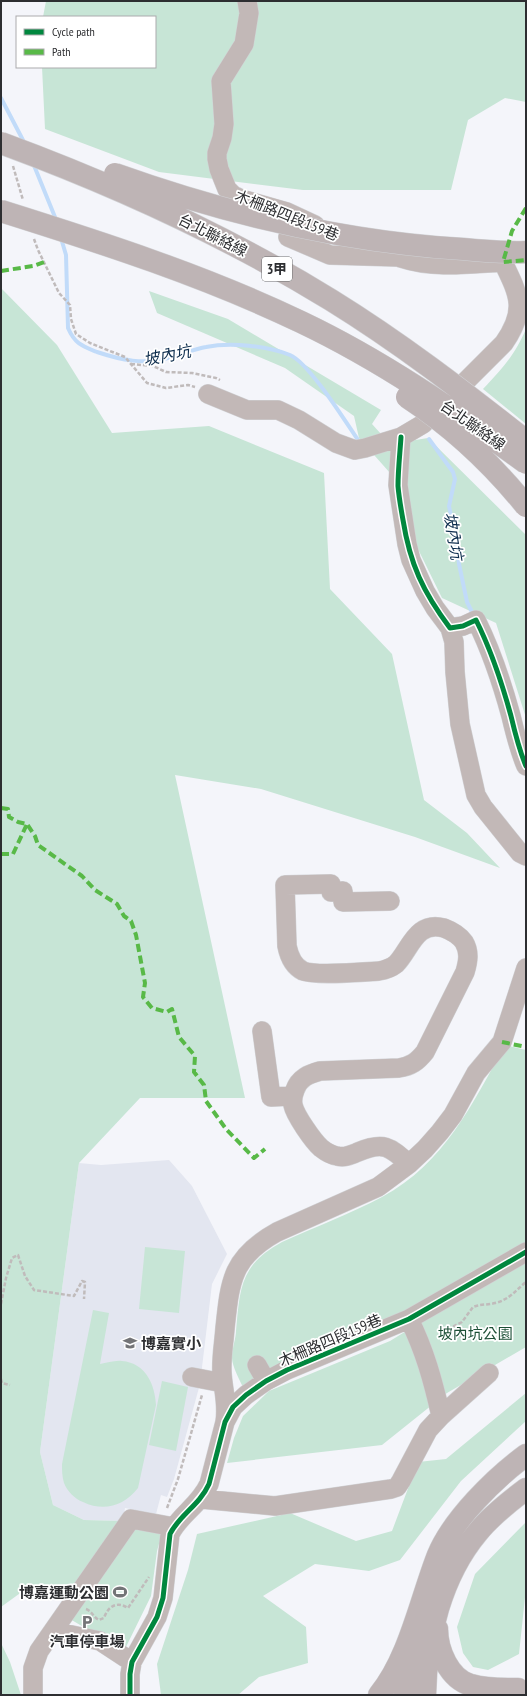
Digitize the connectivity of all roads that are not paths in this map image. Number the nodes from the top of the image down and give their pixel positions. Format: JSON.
{"nodes":[{"id":1,"x":248,"y":1,"type":"edge"},
{"id":2,"x":1,"y":135,"type":"edge"},
{"id":3,"x":1,"y":143,"type":"edge"},
{"id":4,"x":1,"y":211,"type":"edge"},
{"id":5,"x":288,"y":237,"type":"dead end"},
{"id":6,"x":526,"y":252,"type":"edge"},
{"id":7,"x":400,"y":257,"type":"junction"},
{"id":8,"x":192,"y":275,"type":"junction"},
{"id":9,"x":208,"y":394,"type":"road end"},
{"id":10,"x":401,"y":437,"type":"junction"},
{"id":11,"x":526,"y":441,"type":"edge"},
{"id":12,"x":526,"y":463,"type":"edge"},
{"id":13,"x":526,"y":506,"type":"edge"},
{"id":14,"x":450,"y":628,"type":"junction"},
{"id":15,"x":526,"y":766,"type":"edge"},
{"id":16,"x":526,"y":856,"type":"edge"},
{"id":17,"x":390,"y":901,"type":"dead end"},
{"id":18,"x":526,"y":968,"type":"edge"},
{"id":19,"x":262,"y":1031,"type":"dead end"},
{"id":20,"x":293,"y":1096,"type":"junction"},
{"id":21,"x":409,"y":1164,"type":"junction"},
{"id":22,"x":526,"y":1252,"type":"edge"},
{"id":23,"x":409,"y":1319,"type":"junction"},
{"id":24,"x":257,"y":1364,"type":"dead end"},
{"id":25,"x":489,"y":1373,"type":"dead end"},
{"id":26,"x":192,"y":1377,"type":"dead end"},
{"id":27,"x":266,"y":1381,"type":"junction"},
{"id":28,"x":224,"y":1383,"type":"junction"},
{"id":29,"x":441,"y":1416,"type":"junction"},
{"id":30,"x":224,"y":1422,"type":"junction"},
{"id":31,"x":526,"y":1455,"type":"edge"},
{"id":32,"x":526,"y":1489,"type":"edge"},
{"id":33,"x":202,"y":1499,"type":"junction"},
{"id":34,"x":174,"y":1527,"type":"junction"},
{"id":35,"x":429,"y":1608,"type":"junction"},
{"id":36,"x":54,"y":1631,"type":"junction"},
{"id":37,"x":132,"y":1662,"type":"junction"},
{"id":38,"x":518,"y":1689,"type":"dead end"},
{"id":39,"x":33,"y":1695,"type":"edge"},
{"id":40,"x":130,"y":1695,"type":"edge"},
{"id":41,"x":379,"y":1695,"type":"edge"},
{"id":42,"x":405,"y":1695,"type":"edge"},
{"id":43,"x":425,"y":1695,"type":"edge"}],
"edges":[{"from":1,"to":7,"type":"street","name":"木柵路四段159巷"},
{"from":2,"to":6,"type":"highway","bridge":true},
{"from":3,"to":11,"type":"highway","name":"台北聯絡線","number":"3甲","bridge":true},
{"from":4,"to":8,"type":"highway","name":"台北聯絡線","number":"3甲","bridge":true},
{"from":5,"to":7,"type":"street"},
{"from":7,"to":10,"type":"street","name":"木柵路四段159巷"},
{"from":8,"to":12,"type":"highway","name":"台北聯絡線","number":"3甲","bridge":true},
{"from":8,"to":13,"type":"highway","bridge":true},
{"from":9,"to":10,"type":"street","name":"木柵路四段159巷"},
{"from":10,"to":14,"type":"street"},
{"from":14,"to":15,"type":"street"},
{"from":14,"to":16,"type":"street"},
{"from":17,"to":20,"type":"street"},
{"from":18,"to":21,"type":"street"},
{"from":19,"to":20,"type":"street"},
{"from":20,"to":21,"type":"street"},
{"from":21,"to":28,"type":"street"},
{"from":22,"to":23,"type":"street","name":"木柵路四段159巷"},
{"from":23,"to":27,"type":"street","name":"木柵路四段159巷"},
{"from":23,"to":29,"type":"street"},
{"from":24,"to":27,"type":"street"},
{"from":25,"to":29,"type":"street"},
{"from":26,"to":28,"type":"street"},
{"from":27,"to":30,"type":"street","name":"木柵路四段159巷"},
{"from":28,"to":30,"type":"street"},
{"from":29,"to":33,"type":"street"},
{"from":30,"to":33,"type":"street","name":"木柵路四段159巷"},
{"from":31,"to":35,"type":"highway"},
{"from":32,"to":35,"type":"highway"},
{"from":33,"to":34,"type":"street","name":"木柵路四段159巷"},
{"from":34,"to":36,"type":"street"},
{"from":34,"to":37,"type":"street","name":"木柵路四段159巷"},
{"from":35,"to":38,"type":"highway"},
{"from":35,"to":41,"type":"highway"},
{"from":35,"to":42,"type":"highway"},
{"from":35,"to":43,"type":"highway"},
{"from":36,"to":37,"type":"street"},
{"from":36,"to":39,"type":"street"},
{"from":37,"to":40,"type":"street","name":"木柵路四段159巷"}]}
